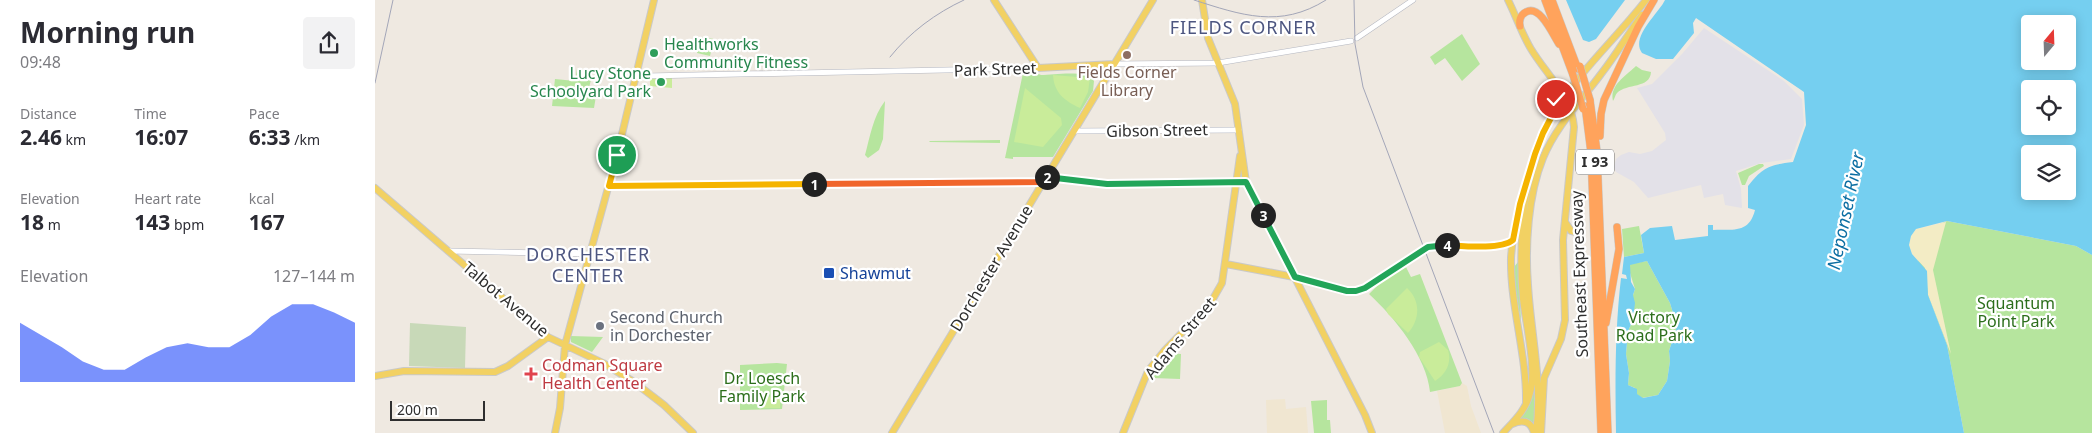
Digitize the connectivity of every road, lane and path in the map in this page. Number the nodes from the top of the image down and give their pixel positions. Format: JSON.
{"nodes":[{"id":1,"x":654,"y":0,"type":"edge"},
{"id":2,"x":994,"y":0,"type":"edge"},
{"id":3,"x":1153,"y":0,"type":"edge"},
{"id":4,"x":1202,"y":0,"type":"edge"},
{"id":5,"x":1413,"y":0,"type":"edge"},
{"id":6,"x":1508,"y":0,"type":"edge"},
{"id":7,"x":1545,"y":0,"type":"edge"},
{"id":8,"x":1551,"y":0,"type":"edge"},
{"id":9,"x":1556,"y":0,"type":"edge"},
{"id":10,"x":1646,"y":0,"type":"edge"},
{"id":11,"x":1654,"y":0,"type":"edge"},
{"id":12,"x":1527,"y":11,"type":"junction"},
{"id":13,"x":1514,"y":14,"type":"junction"},
{"id":14,"x":1520,"y":26,"type":"junction"},
{"id":15,"x":1357,"y":38,"type":"dead end"},
{"id":16,"x":1351,"y":41,"type":"dead end"},
{"id":17,"x":1564,"y":50,"type":"junction"},
{"id":18,"x":1218,"y":62,"type":"junction"},
{"id":19,"x":1114,"y":64,"type":"junction"},
{"id":20,"x":1038,"y":68,"type":"junction"},
{"id":21,"x":1577,"y":71,"type":"junction"},
{"id":22,"x":637,"y":74,"type":"junction"},
{"id":23,"x":1555,"y":84,"type":"junction"},
{"id":24,"x":1575,"y":84,"type":"junction"},
{"id":25,"x":1564,"y":98,"type":"junction"},
{"id":26,"x":1586,"y":104,"type":"junction"},
{"id":27,"x":1555,"y":110,"type":"junction"},
{"id":28,"x":1572,"y":111,"type":"junction"},
{"id":29,"x":1074,"y":130,"type":"junction"},
{"id":30,"x":1239,"y":130,"type":"junction"},
{"id":31,"x":1241,"y":147,"type":"junction"},
{"id":32,"x":1597,"y":151,"type":"junction"},
{"id":33,"x":1244,"y":170,"type":"junction"},
{"id":34,"x":1530,"y":175,"type":"junction"},
{"id":35,"x":1045,"y":179,"type":"junction"},
{"id":36,"x":1237,"y":182,"type":"junction"},
{"id":37,"x":1246,"y":182,"type":"junction"},
{"id":38,"x":609,"y":186,"type":"junction"},
{"id":39,"x":375,"y":188,"type":"edge"},
{"id":40,"x":1565,"y":222,"type":"junction"},
{"id":41,"x":1595,"y":224,"type":"junction"},
{"id":42,"x":1617,"y":227,"type":"dead end"},
{"id":43,"x":1581,"y":234,"type":"dead end"},
{"id":44,"x":1514,"y":238,"type":"junction"},
{"id":45,"x":1596,"y":238,"type":"junction"},
{"id":46,"x":1506,"y":244,"type":"junction"},
{"id":47,"x":1522,"y":244,"type":"junction"},
{"id":48,"x":449,"y":251,"type":"junction"},
{"id":49,"x":1511,"y":252,"type":"junction"},
{"id":50,"x":590,"y":254,"type":"junction"},
{"id":51,"x":1226,"y":264,"type":"junction"},
{"id":52,"x":1511,"y":267,"type":"junction"},
{"id":53,"x":1295,"y":277,"type":"junction"},
{"id":54,"x":1525,"y":313,"type":"junction"},
{"id":55,"x":1519,"y":332,"type":"junction"},
{"id":56,"x":1604,"y":333,"type":"junction"},
{"id":57,"x":548,"y":337,"type":"junction"},
{"id":58,"x":565,"y":345,"type":"junction"},
{"id":59,"x":1530,"y":359,"type":"junction"},
{"id":60,"x":1538,"y":373,"type":"junction"},
{"id":61,"x":1545,"y":374,"type":"junction"},
{"id":62,"x":375,"y":376,"type":"edge"},
{"id":63,"x":1525,"y":376,"type":"junction"},
{"id":64,"x":1541,"y":404,"type":"junction"},
{"id":65,"x":1525,"y":407,"type":"junction"},
{"id":66,"x":1509,"y":426,"type":"junction"},
{"id":67,"x":555,"y":433,"type":"edge"},
{"id":68,"x":693,"y":433,"type":"edge"},
{"id":69,"x":892,"y":433,"type":"edge"},
{"id":70,"x":1123,"y":433,"type":"edge"},
{"id":71,"x":1372,"y":433,"type":"edge"},
{"id":72,"x":1503,"y":433,"type":"edge"},
{"id":73,"x":1535,"y":433,"type":"edge"},
{"id":74,"x":1541,"y":433,"type":"edge"},
{"id":75,"x":1603,"y":433,"type":"edge"}],
"edges":[{"from":1,"to":22,"type":"main road"},
{"from":2,"to":20,"type":"main road"},
{"from":3,"to":19,"type":"main road","name":"Dorchester Avenue"},
{"from":4,"to":18,"type":"main road","name":"Adams Street"},
{"from":5,"to":15,"type":"street"},
{"from":6,"to":13,"type":"main road"},
{"from":7,"to":17,"type":"highway","name":"Southeast Expressway","number":"I 93"},
{"from":8,"to":21,"type":"highway","number":"I 93"},
{"from":9,"to":21,"type":"highway","name":"Southeast Expressway","number":"I 93"},
{"from":10,"to":24,"type":"main road"},
{"from":11,"to":28,"type":"main road"},
{"from":11,"to":32,"type":"highway"},
{"from":12,"to":13,"type":"highway"},
{"from":12,"to":14,"type":"highway"},
{"from":12,"to":17,"type":"highway"},
{"from":13,"to":14,"type":"main road"},
{"from":14,"to":23,"type":"main road"},
{"from":16,"to":18,"type":"street","name":"Park Street"},
{"from":17,"to":21,"type":"highway","name":"Southeast Expressway","number":"I 93"},
{"from":18,"to":19,"type":"street","name":"Park Street"},
{"from":18,"to":30,"type":"main road","name":"Adams Street"},
{"from":19,"to":20,"type":"main road","name":"Park Street"},
{"from":19,"to":29,"type":"main road","name":"Dorchester Avenue"},
{"from":20,"to":22,"type":"street","name":"Park Street"},
{"from":21,"to":26,"type":"highway","name":"Southeast Expressway","number":"I 93","bridge":true},
{"from":21,"to":26,"type":"highway","name":"Southeast Expressway","number":"I 93","bridge":true},
{"from":22,"to":38,"type":"main road"},
{"from":23,"to":24,"type":"main road"},
{"from":23,"to":25,"type":"main road"},
{"from":23,"to":27,"type":"main road"},
{"from":24,"to":25,"type":"main road"},
{"from":25,"to":27,"type":"main road"},
{"from":25,"to":28,"type":"main road"},
{"from":26,"to":32,"type":"highway","name":"Southeast Expressway","number":"I 93"},
{"from":26,"to":41,"type":"highway","name":"Southeast Expressway","number":"I 93"},
{"from":27,"to":34,"type":"main road"},
{"from":28,"to":40,"type":"main road"},
{"from":28,"to":60,"type":"main road"},
{"from":29,"to":30,"type":"street","name":"Gibson Street"},
{"from":29,"to":35,"type":"main road","name":"Dorchester Avenue"},
{"from":30,"to":31,"type":"main road","name":"Adams Street"},
{"from":31,"to":33,"type":"main road","name":"Adams Street"},
{"from":31,"to":36,"type":"main road","name":"Adams Street"},
{"from":32,"to":41,"type":"highway","name":"Southeast Expressway","number":"I 93"},
{"from":33,"to":36,"type":"main road","name":"Adams Street"},
{"from":33,"to":37,"type":"main road","name":"Adams Street"},
{"from":34,"to":44,"type":"main road"},
{"from":34,"to":47,"type":"main road"},
{"from":35,"to":36,"type":"street"},
{"from":35,"to":38,"type":"street"},
{"from":35,"to":69,"type":"main road","name":"Dorchester Avenue"},
{"from":36,"to":37,"type":"main road"},
{"from":36,"to":51,"type":"main road","name":"Adams Street"},
{"from":37,"to":53,"type":"main road","name":"Adams Street"},
{"from":38,"to":50,"type":"main road"},
{"from":39,"to":48,"type":"main road","name":"Talbot Avenue"},
{"from":40,"to":43,"type":"main road"},
{"from":40,"to":61,"type":"main road"},
{"from":41,"to":45,"type":"highway","name":"Southeast Expressway","number":"I 93"},
{"from":42,"to":56,"type":"highway"},
{"from":44,"to":46,"type":"main road"},
{"from":44,"to":49,"type":"main road"},
{"from":45,"to":56,"type":"highway","name":"Southeast Expressway","number":"I 93"},
{"from":45,"to":75,"type":"highway","name":"Southeast Expressway","number":"I 93"},
{"from":46,"to":49,"type":"main road"},
{"from":46,"to":53,"type":"main road"},
{"from":47,"to":52,"type":"main road"},
{"from":47,"to":54,"type":"main road"},
{"from":48,"to":50,"type":"street"},
{"from":48,"to":57,"type":"main road","name":"Talbot Avenue"},
{"from":49,"to":52,"type":"main road"},
{"from":50,"to":58,"type":"main road"},
{"from":51,"to":53,"type":"main road"},
{"from":51,"to":70,"type":"main road","name":"Adams Street"},
{"from":52,"to":55,"type":"main road"},
{"from":53,"to":71,"type":"main road","name":"Adams Street"},
{"from":54,"to":55,"type":"main road"},
{"from":54,"to":59,"type":"main road"},
{"from":55,"to":63,"type":"main road"},
{"from":56,"to":75,"type":"highway","name":"Southeast Expressway","number":"I 93"},
{"from":57,"to":58,"type":"main road","name":"Talbot Avenue"},
{"from":57,"to":62,"type":"main road"},
{"from":58,"to":67,"type":"main road"},
{"from":58,"to":68,"type":"main road","name":"Talbot Avenue"},
{"from":59,"to":63,"type":"main road"},
{"from":59,"to":65,"type":"main road"},
{"from":60,"to":61,"type":"main road"},
{"from":60,"to":64,"type":"main road"},
{"from":61,"to":64,"type":"main road"},
{"from":63,"to":65,"type":"main road"},
{"from":64,"to":73,"type":"main road"},
{"from":64,"to":74,"type":"main road"},
{"from":65,"to":66,"type":"main road"},
{"from":66,"to":72,"type":"main road"},
{"from":66,"to":73,"type":"main road"}]}
